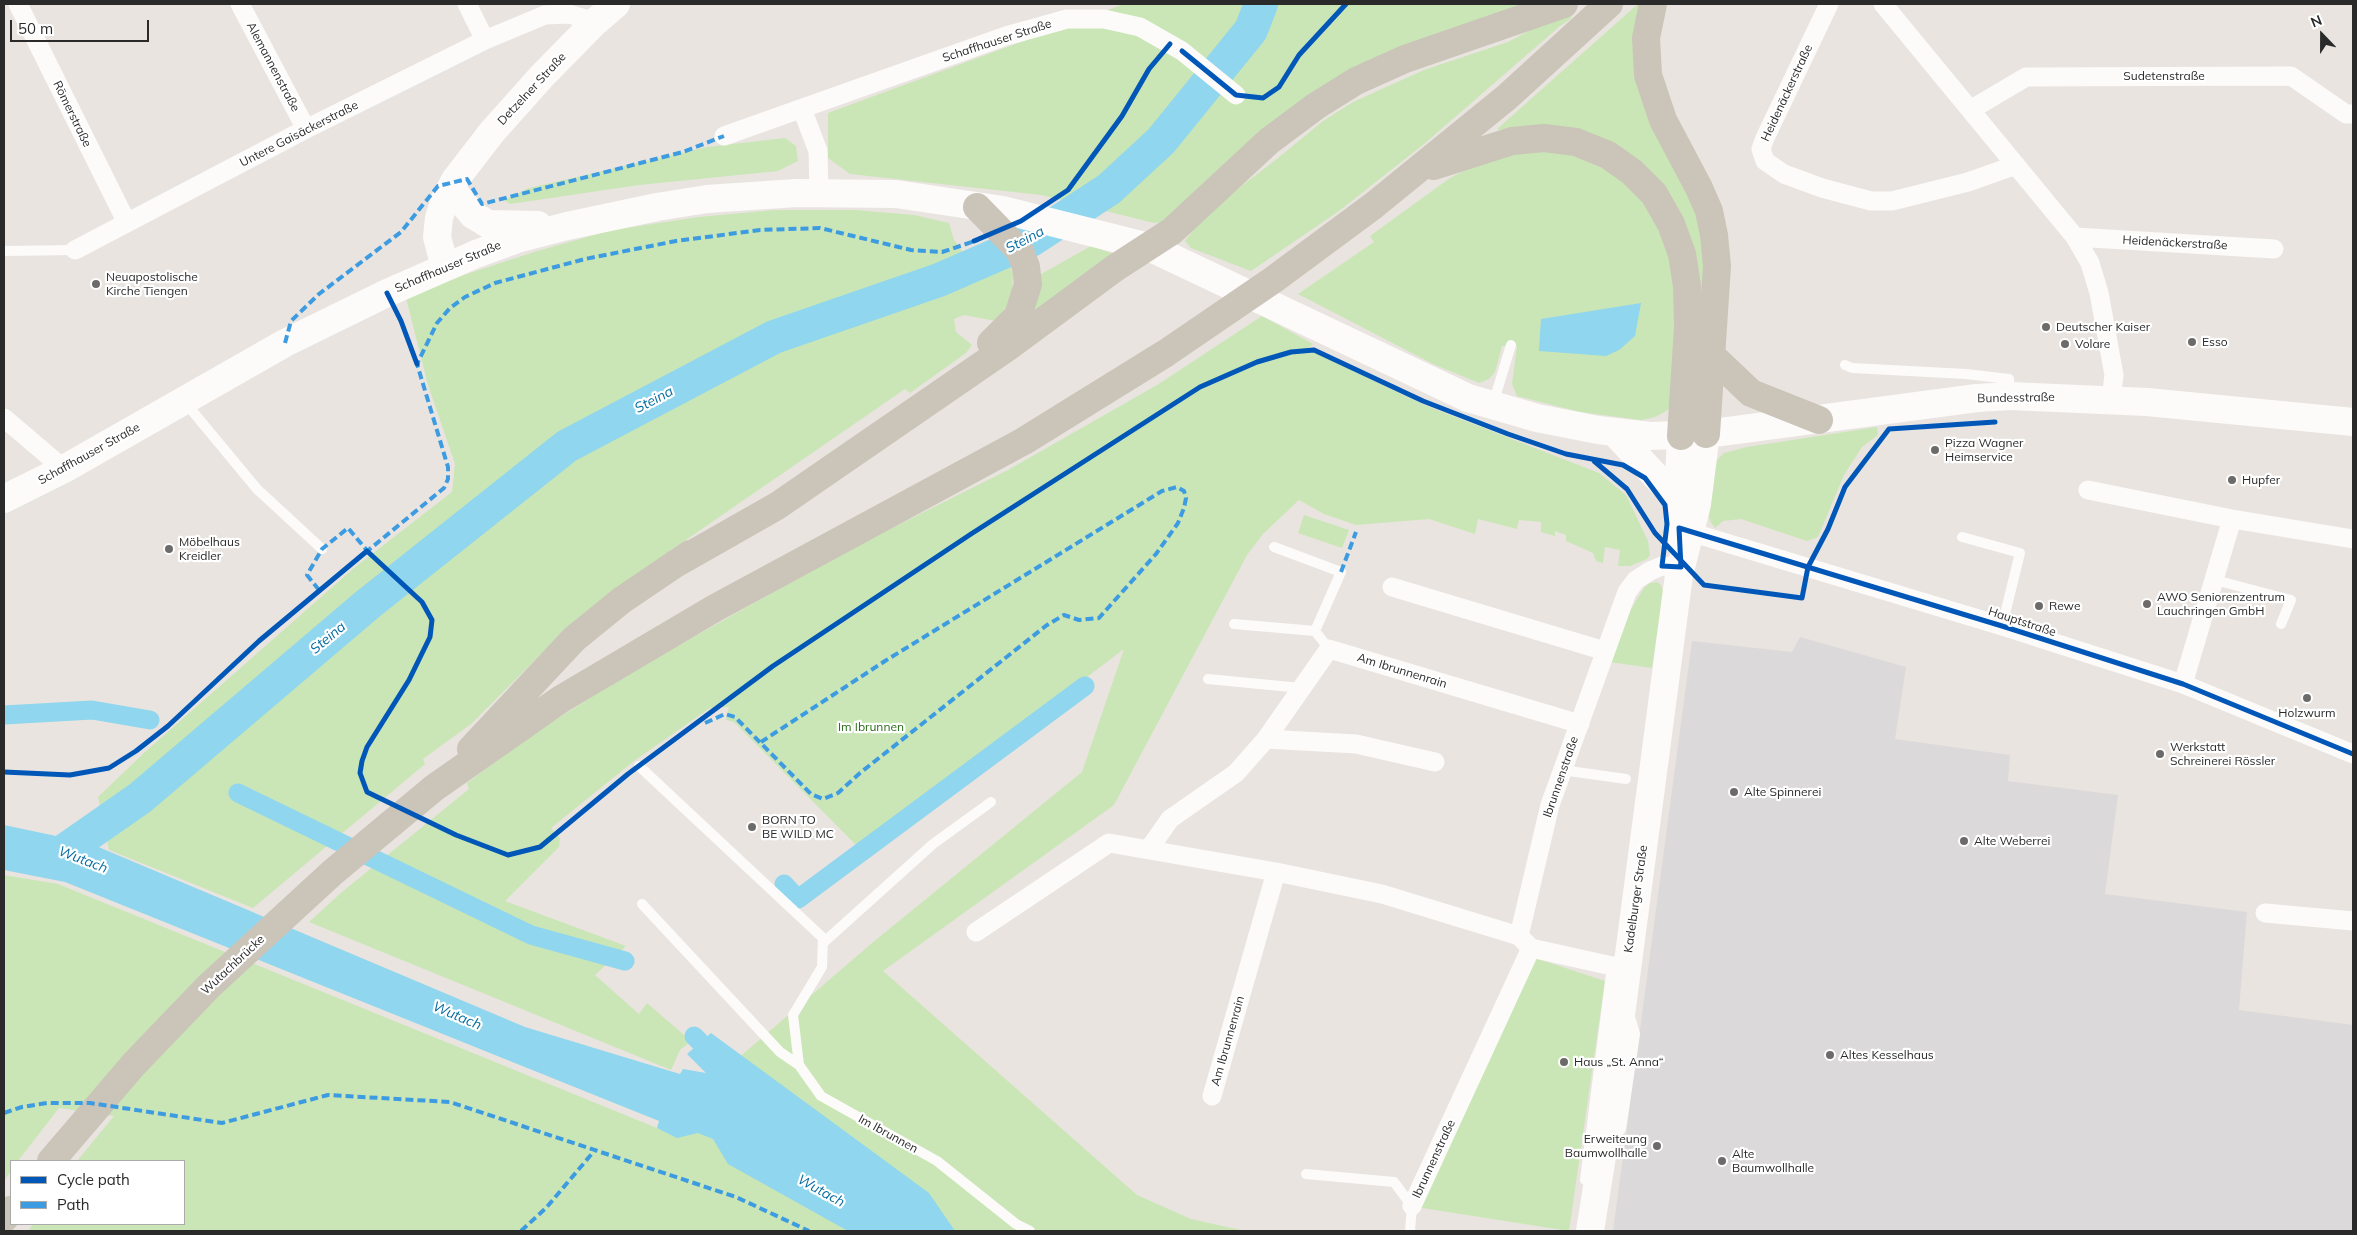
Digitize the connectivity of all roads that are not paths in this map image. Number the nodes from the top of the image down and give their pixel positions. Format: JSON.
{"nodes":[{"id":1,"x":18,"y":4,"type":"edge"},
{"id":2,"x":240,"y":4,"type":"edge"},
{"id":3,"x":467,"y":4,"type":"edge"},
{"id":4,"x":616,"y":4,"type":"edge"},
{"id":5,"x":1564,"y":4,"type":"edge"},
{"id":6,"x":1609,"y":4,"type":"edge"},
{"id":7,"x":1654,"y":4,"type":"edge"},
{"id":8,"x":1829,"y":4,"type":"edge"},
{"id":9,"x":1883,"y":4,"type":"edge"},
{"id":10,"x":595,"y":22,"type":"junction"},
{"id":11,"x":485,"y":40,"type":"junction"},
{"id":12,"x":1236,"y":96,"type":"dead end"},
{"id":13,"x":802,"y":109,"type":"junction"},
{"id":14,"x":1972,"y":110,"type":"junction"},
{"id":15,"x":2353,"y":114,"type":"edge"},
{"id":16,"x":306,"y":129,"type":"junction"},
{"id":17,"x":724,"y":136,"type":"dead end"},
{"id":18,"x":2016,"y":165,"type":"junction"},
{"id":19,"x":1414,"y":174,"type":"junction"},
{"id":20,"x":457,"y":189,"type":"junction"},
{"id":21,"x":819,"y":193,"type":"junction"},
{"id":22,"x":991,"y":213,"type":"junction"},
{"id":23,"x":127,"y":223,"type":"junction"},
{"id":24,"x":567,"y":226,"type":"junction"},
{"id":25,"x":2075,"y":238,"type":"junction"},
{"id":26,"x":1149,"y":247,"type":"junction"},
{"id":27,"x":2274,"y":249,"type":"dead end"},
{"id":28,"x":75,"y":250,"type":"joint"},
{"id":29,"x":4,"y":251,"type":"edge"},
{"id":30,"x":476,"y":254,"type":"junction"},
{"id":31,"x":445,"y":267,"type":"junction"},
{"id":32,"x":1511,"y":345,"type":"dead end"},
{"id":33,"x":1711,"y":355,"type":"junction"},
{"id":34,"x":1845,"y":365,"type":"dead end"},
{"id":35,"x":2010,"y":396,"type":"junction"},
{"id":36,"x":184,"y":400,"type":"junction"},
{"id":37,"x":2111,"y":400,"type":"junction"},
{"id":38,"x":1492,"y":405,"type":"junction"},
{"id":39,"x":4,"y":418,"type":"edge"},
{"id":40,"x":1819,"y":420,"type":"junction"},
{"id":41,"x":2353,"y":422,"type":"edge"},
{"id":42,"x":1614,"y":432,"type":"junction"},
{"id":43,"x":1693,"y":435,"type":"junction"},
{"id":44,"x":64,"y":469,"type":"junction"},
{"id":45,"x":2088,"y":490,"type":"dead end"},
{"id":46,"x":4,"y":499,"type":"edge"},
{"id":47,"x":1678,"y":500,"type":"junction"},
{"id":48,"x":2232,"y":519,"type":"junction"},
{"id":49,"x":1685,"y":530,"type":"junction"},
{"id":50,"x":1962,"y":537,"type":"dead end"},
{"id":51,"x":2353,"y":539,"type":"edge"},
{"id":52,"x":1274,"y":547,"type":"dead end"},
{"id":53,"x":322,"y":549,"type":"dead end"},
{"id":54,"x":675,"y":564,"type":"junction"},
{"id":55,"x":1681,"y":567,"type":"junction"},
{"id":56,"x":2215,"y":580,"type":"junction"},
{"id":57,"x":1392,"y":587,"type":"dead end"},
{"id":58,"x":1234,"y":624,"type":"dead end"},
{"id":59,"x":2281,"y":624,"type":"dead end"},
{"id":60,"x":2002,"y":626,"type":"junction"},
{"id":61,"x":1315,"y":631,"type":"junction"},
{"id":62,"x":1329,"y":649,"type":"junction"},
{"id":63,"x":1605,"y":651,"type":"junction"},
{"id":64,"x":1208,"y":679,"type":"dead end"},
{"id":65,"x":2182,"y":684,"type":"junction"},
{"id":66,"x":1302,"y":688,"type":"junction"},
{"id":67,"x":1580,"y":724,"type":"junction"},
{"id":68,"x":1266,"y":739,"type":"junction"},
{"id":69,"x":2353,"y":754,"type":"edge"},
{"id":70,"x":1435,"y":762,"type":"dead end"},
{"id":71,"x":639,"y":766,"type":"dead end"},
{"id":72,"x":1562,"y":770,"type":"junction"},
{"id":73,"x":1626,"y":779,"type":"dead end"},
{"id":74,"x":434,"y":788,"type":"junction"},
{"id":75,"x":991,"y":802,"type":"dead end"},
{"id":76,"x":1149,"y":849,"type":"junction"},
{"id":77,"x":1276,"y":872,"type":"junction"},
{"id":78,"x":642,"y":904,"type":"dead end"},
{"id":79,"x":2265,"y":914,"type":"dead end"},
{"id":80,"x":2353,"y":922,"type":"edge"},
{"id":81,"x":976,"y":932,"type":"dead end"},
{"id":82,"x":1525,"y":942,"type":"junction"},
{"id":83,"x":823,"y":943,"type":"junction"},
{"id":84,"x":1621,"y":974,"type":"junction"},
{"id":85,"x":799,"y":1064,"type":"junction"},
{"id":86,"x":1212,"y":1096,"type":"dead end"},
{"id":87,"x":52,"y":1160,"type":"edge"},
{"id":88,"x":1306,"y":1174,"type":"dead end"},
{"id":89,"x":1583,"y":1191,"type":"dead end"},
{"id":90,"x":1412,"y":1206,"type":"junction"},
{"id":91,"x":1587,"y":1224,"type":"edge"},
{"id":92,"x":1030,"y":1231,"type":"edge"},
{"id":93,"x":1410,"y":1231,"type":"edge"}],
"edges":[{"from":1,"to":23,"type":"street","name":"Römerstraße"},
{"from":2,"to":16,"type":"street","name":"Alemannenstraße"},
{"from":3,"to":11,"type":"street"},
{"from":4,"to":10,"type":"main road","name":"Detzelner Straße"},
{"from":5,"to":26,"type":"highway"},
{"from":6,"to":19,"type":"highway"},
{"from":7,"to":33,"type":"highway"},
{"from":8,"to":18,"type":"street","name":"Heidenäckerstraße"},
{"from":9,"to":14,"type":"street"},
{"from":10,"to":11,"type":"street","name":"Untere Gaisäckerstraße"},
{"from":10,"to":20,"type":"main road","name":"Detzelner Straße"},
{"from":11,"to":16,"type":"street","name":"Untere Gaisäckerstraße"},
{"from":12,"to":13,"type":"street","name":"Schaffhauser Straße"},
{"from":13,"to":17,"type":"street","name":"Schaffhauser Straße"},
{"from":13,"to":21,"type":"street"},
{"from":14,"to":15,"type":"street","name":"Sudetenstraße"},
{"from":14,"to":18,"type":"street"},
{"from":16,"to":23,"type":"street","name":"Untere Gaisäckerstraße"},
{"from":18,"to":25,"type":"street"},
{"from":19,"to":43,"type":"highway"},
{"from":19,"to":74,"type":"highway"},
{"from":20,"to":24,"type":"main road"},
{"from":20,"to":30,"type":"main road"},
{"from":20,"to":31,"type":"main road","name":"Detzelner Straße"},
{"from":21,"to":22,"type":"main road","name":"Schaffhauser Straße"},
{"from":21,"to":24,"type":"main road","name":"Schaffhauser Straße"},
{"from":22,"to":26,"type":"main road","name":"Schaffhauser Straße"},
{"from":22,"to":54,"type":"highway"},
{"from":23,"to":28,"type":"street","name":"Untere Gaisäckerstraße"},
{"from":24,"to":30,"type":"main road","name":"Schaffhauser Straße"},
{"from":25,"to":27,"type":"street","name":"Heidenäckerstraße"},
{"from":25,"to":37,"type":"street"},
{"from":26,"to":38,"type":"main road","name":"Schaffhauser Straße"},
{"from":26,"to":54,"type":"highway"},
{"from":28,"to":29,"type":"lane","name":"Untere Gaisäckerstraße"},
{"from":30,"to":31,"type":"main road","name":"Schaffhauser Straße"},
{"from":31,"to":36,"type":"main road","name":"Schaffhauser Straße"},
{"from":32,"to":38,"type":"lane"},
{"from":33,"to":40,"type":"highway"},
{"from":33,"to":43,"type":"highway"},
{"from":34,"to":35,"type":"lane"},
{"from":35,"to":37,"type":"main road","name":"Bundesstraße"},
{"from":35,"to":40,"type":"main road","name":"Bundesstraße"},
{"from":36,"to":44,"type":"main road","name":"Schaffhauser Straße"},
{"from":36,"to":53,"type":"lane"},
{"from":37,"to":41,"type":"main road","name":"Bundesstraße"},
{"from":38,"to":42,"type":"main road","name":"Bundesstraße"},
{"from":39,"to":44,"type":"street"},
{"from":40,"to":43,"type":"main road","name":"Bundesstraße"},
{"from":42,"to":43,"type":"main road","name":"Bundesstraße"},
{"from":42,"to":47,"type":"main road"},
{"from":43,"to":47,"type":"main road","name":"Kadelburger Straße"},
{"from":43,"to":49,"type":"main road","name":"Kadelburger Straße"},
{"from":44,"to":46,"type":"main road","name":"Schaffhauser Straße"},
{"from":45,"to":48,"type":"street"},
{"from":47,"to":49,"type":"main road","name":"Kadelburger Straße"},
{"from":48,"to":51,"type":"street"},
{"from":48,"to":56,"type":"street"},
{"from":49,"to":55,"type":"main road","name":"Kadelburger Straße"},
{"from":49,"to":60,"type":"street","name":"Hauptstraße"},
{"from":50,"to":60,"type":"lane"},
{"from":52,"to":61,"type":"lane"},
{"from":54,"to":74,"type":"highway"},
{"from":55,"to":63,"type":"street","name":"Ibrunnenstraße"},
{"from":55,"to":84,"type":"main road","name":"Kadelburger Straße"},
{"from":56,"to":59,"type":"lane"},
{"from":56,"to":65,"type":"street"},
{"from":57,"to":63,"type":"street"},
{"from":58,"to":61,"type":"lane"},
{"from":60,"to":65,"type":"street","name":"Hauptstraße"},
{"from":61,"to":62,"type":"lane"},
{"from":62,"to":66,"type":"street"},
{"from":62,"to":67,"type":"street","name":"Am Ibrunnenrain"},
{"from":63,"to":67,"type":"street","name":"Ibrunnenstraße"},
{"from":64,"to":66,"type":"lane"},
{"from":65,"to":69,"type":"street","name":"Hauptstraße"},
{"from":66,"to":68,"type":"street"},
{"from":67,"to":72,"type":"street","name":"Ibrunnenstraße"},
{"from":68,"to":70,"type":"street"},
{"from":68,"to":76,"type":"street"},
{"from":71,"to":83,"type":"lane"},
{"from":72,"to":73,"type":"lane"},
{"from":72,"to":82,"type":"street","name":"Ibrunnenstraße"},
{"from":74,"to":87,"type":"highway","name":"Wutachbrücke"},
{"from":75,"to":83,"type":"lane"},
{"from":76,"to":77,"type":"street"},
{"from":76,"to":81,"type":"street"},
{"from":77,"to":82,"type":"street"},
{"from":77,"to":86,"type":"street","name":"Am Ibrunnenrain"},
{"from":78,"to":85,"type":"lane"},
{"from":79,"to":80,"type":"street"},
{"from":82,"to":84,"type":"street"},
{"from":82,"to":90,"type":"street","name":"Ibrunnenstraße"},
{"from":83,"to":85,"type":"lane","name":"Im Ibrunnen"},
{"from":84,"to":89,"type":"lane"},
{"from":84,"to":91,"type":"main road","name":"Kadelburger Straße"},
{"from":85,"to":92,"type":"lane","name":"Im Ibrunnen"},
{"from":88,"to":90,"type":"lane"},
{"from":90,"to":93,"type":"lane"}]}
